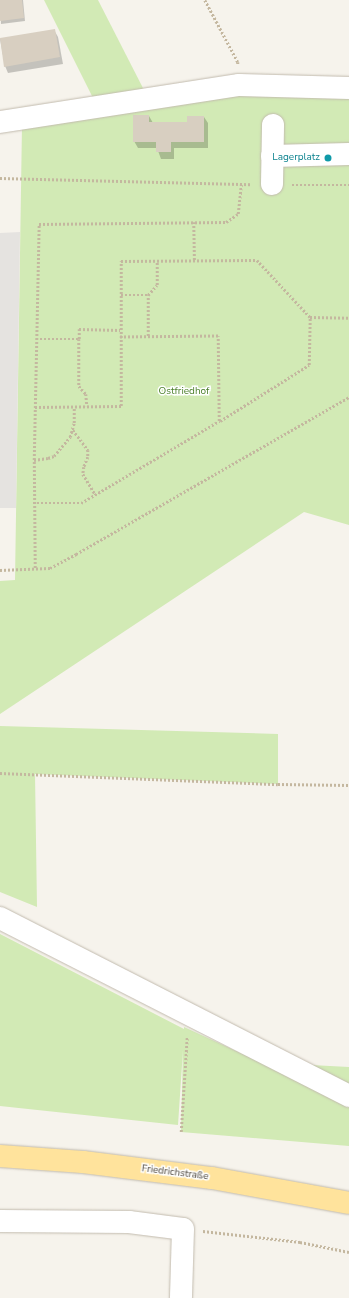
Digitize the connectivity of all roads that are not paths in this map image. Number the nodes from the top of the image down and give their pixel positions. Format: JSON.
{"nodes":[{"id":1,"x":349,"y":88,"type":"edge"},
{"id":2,"x":0,"y":122,"type":"edge"},
{"id":3,"x":273,"y":125,"type":"dead end"},
{"id":4,"x":349,"y":154,"type":"edge"},
{"id":5,"x":272,"y":156,"type":"junction"},
{"id":6,"x":272,"y":184,"type":"road end"},
{"id":7,"x":0,"y":918,"type":"edge"},
{"id":8,"x":349,"y":1096,"type":"edge"},
{"id":9,"x":0,"y":1156,"type":"edge"},
{"id":10,"x":349,"y":1203,"type":"edge"},
{"id":11,"x":0,"y":1221,"type":"edge"},
{"id":12,"x":181,"y":1298,"type":"edge"}],
"edges":[{"from":1,"to":2,"type":"lane"},
{"from":3,"to":5,"type":"lane"},
{"from":4,"to":5,"type":"lane"},
{"from":5,"to":6,"type":"lane"},
{"from":7,"to":8,"type":"lane"},
{"from":9,"to":10,"type":"main road","name":"Friedrichstraße"},
{"from":11,"to":12,"type":"lane"}]}
